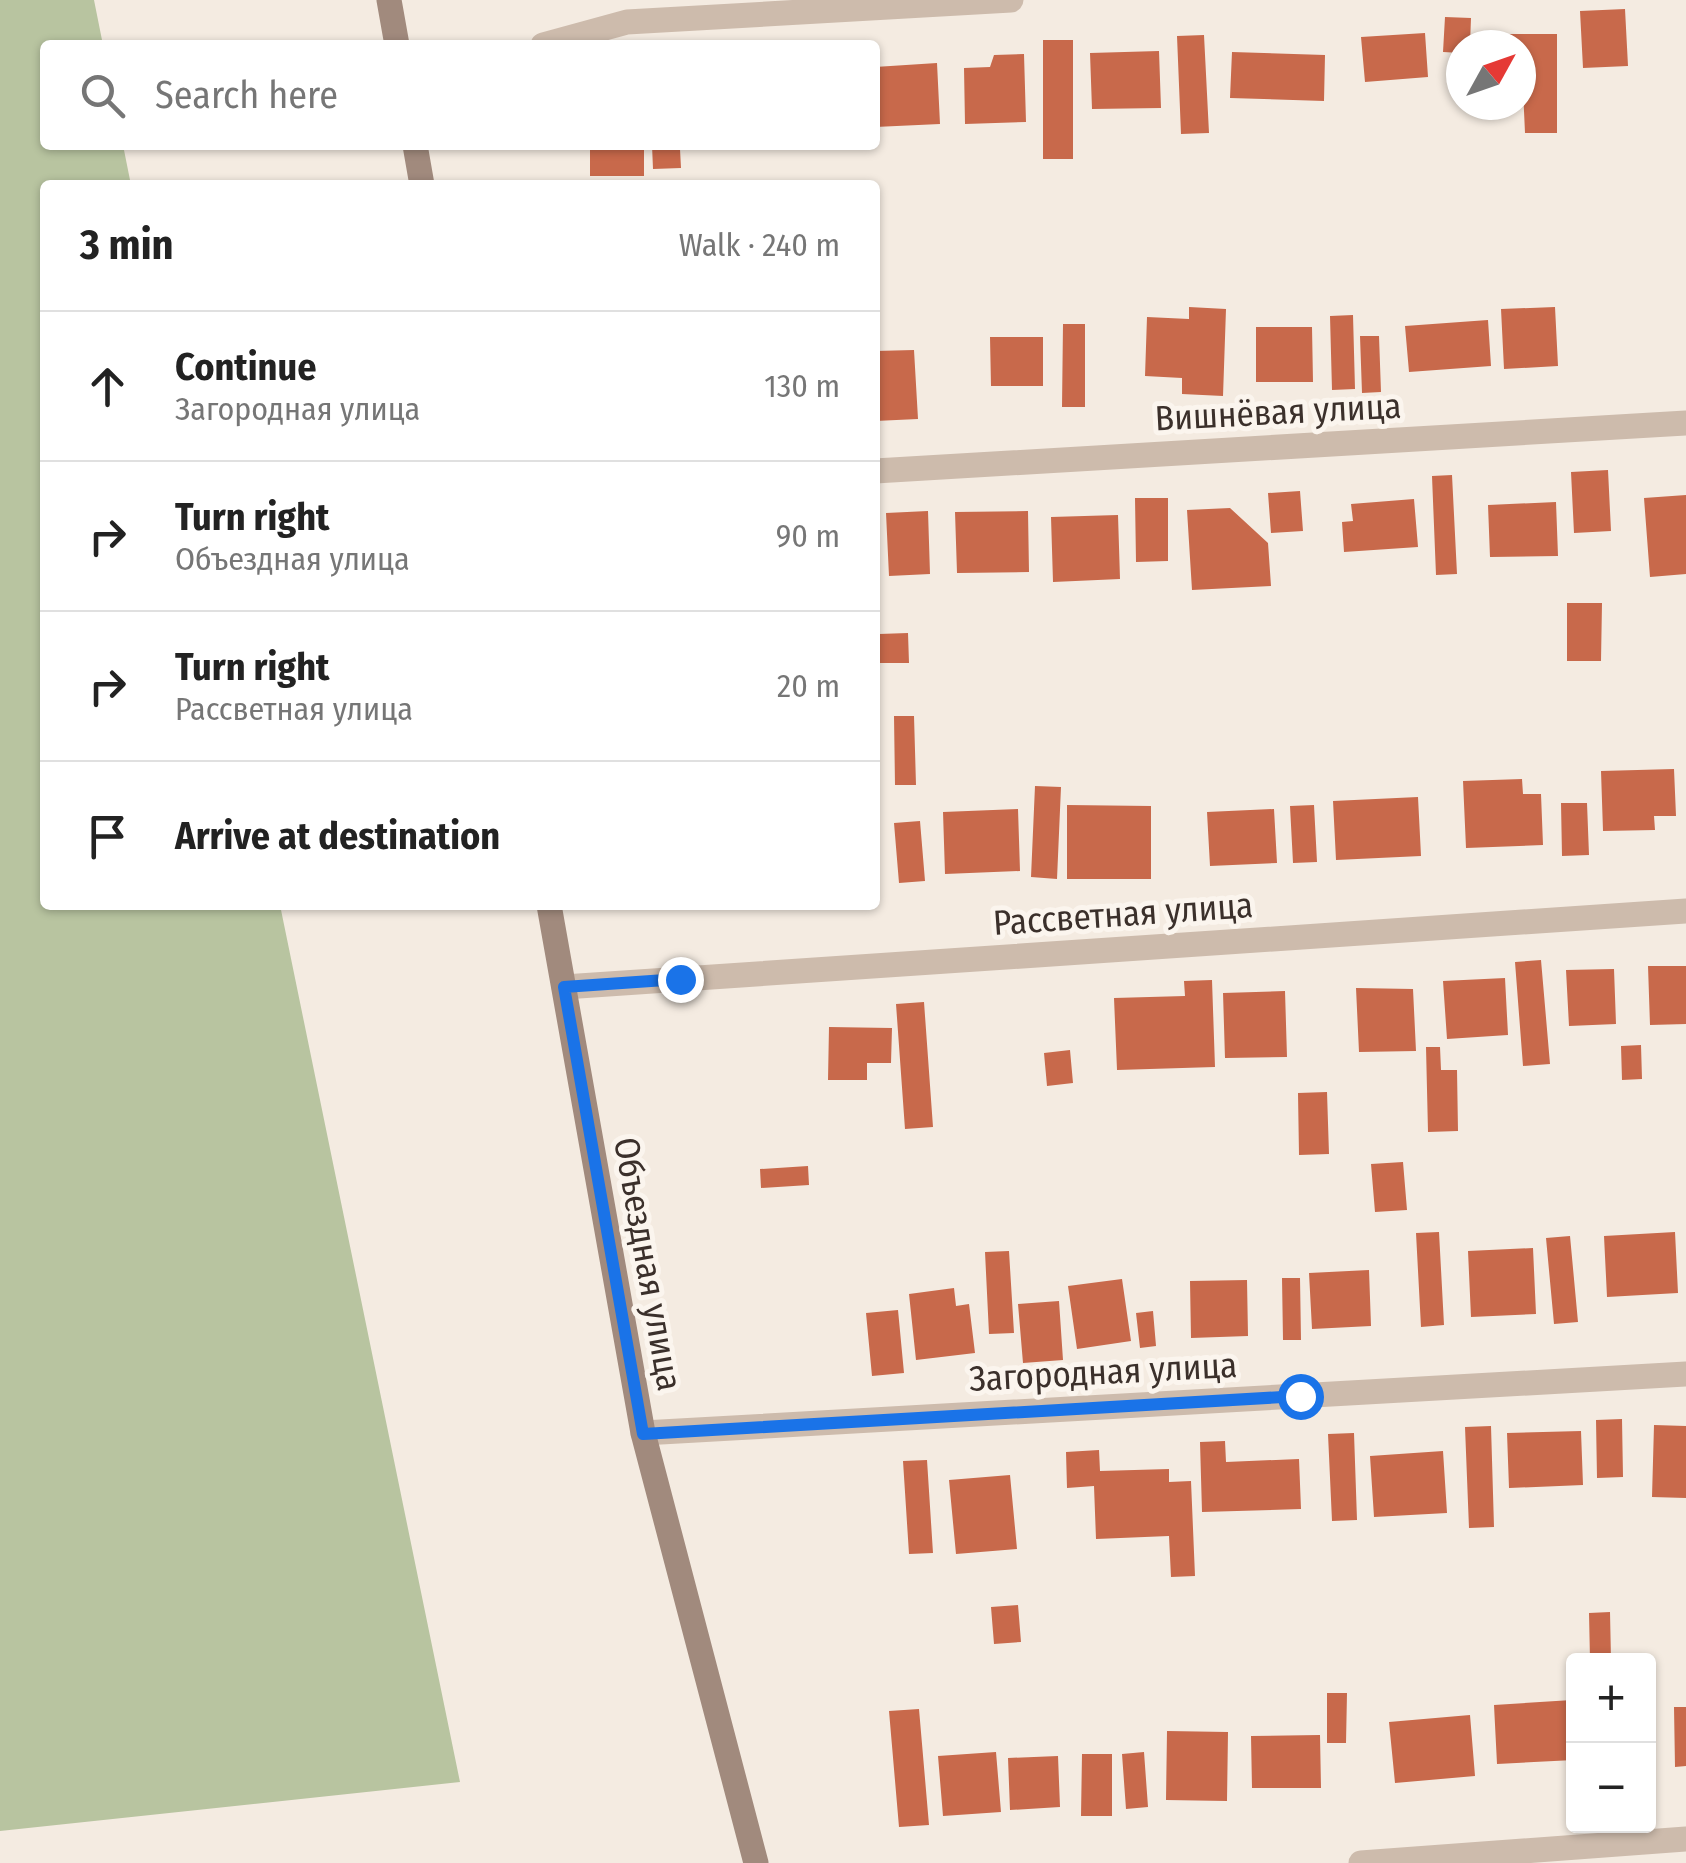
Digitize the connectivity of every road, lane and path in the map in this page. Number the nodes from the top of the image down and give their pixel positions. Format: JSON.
{"nodes":[{"id":1,"x":389,"y":0,"type":"edge"},
{"id":2,"x":1011,"y":0,"type":"edge"},
{"id":3,"x":396,"y":40,"type":"edge"},
{"id":4,"x":561,"y":40,"type":"edge"},
{"id":5,"x":415,"y":150,"type":"edge"},
{"id":6,"x":421,"y":180,"type":"edge"},
{"id":7,"x":1686,"y":423,"type":"edge"},
{"id":8,"x":880,"y":470,"type":"edge"},
{"id":9,"x":550,"y":910,"type":"edge"},
{"id":10,"x":1686,"y":911,"type":"edge"},
{"id":11,"x":564,"y":987,"type":"junction"},
{"id":12,"x":1686,"y":1374,"type":"edge"},
{"id":13,"x":643,"y":1434,"type":"junction"},
{"id":14,"x":1686,"y":1840,"type":"edge"},
{"id":15,"x":756,"y":1863,"type":"edge"},
{"id":16,"x":1361,"y":1863,"type":"edge"}],
"edges":[{"from":1,"to":3,"type":"main road"},
{"from":2,"to":4,"type":"street"},
{"from":5,"to":6,"type":"main road"},
{"from":7,"to":8,"type":"street","name":"Вишнёвая улица"},
{"from":9,"to":11,"type":"main road","name":"Объездная улица"},
{"from":10,"to":11,"type":"street","name":"Рассветная улица"},
{"from":11,"to":13,"type":"main road","name":"Объездная улица"},
{"from":12,"to":13,"type":"street","name":"Загородная улица"},
{"from":13,"to":15,"type":"main road","name":"Объездная улица"},
{"from":14,"to":16,"type":"street"}]}
